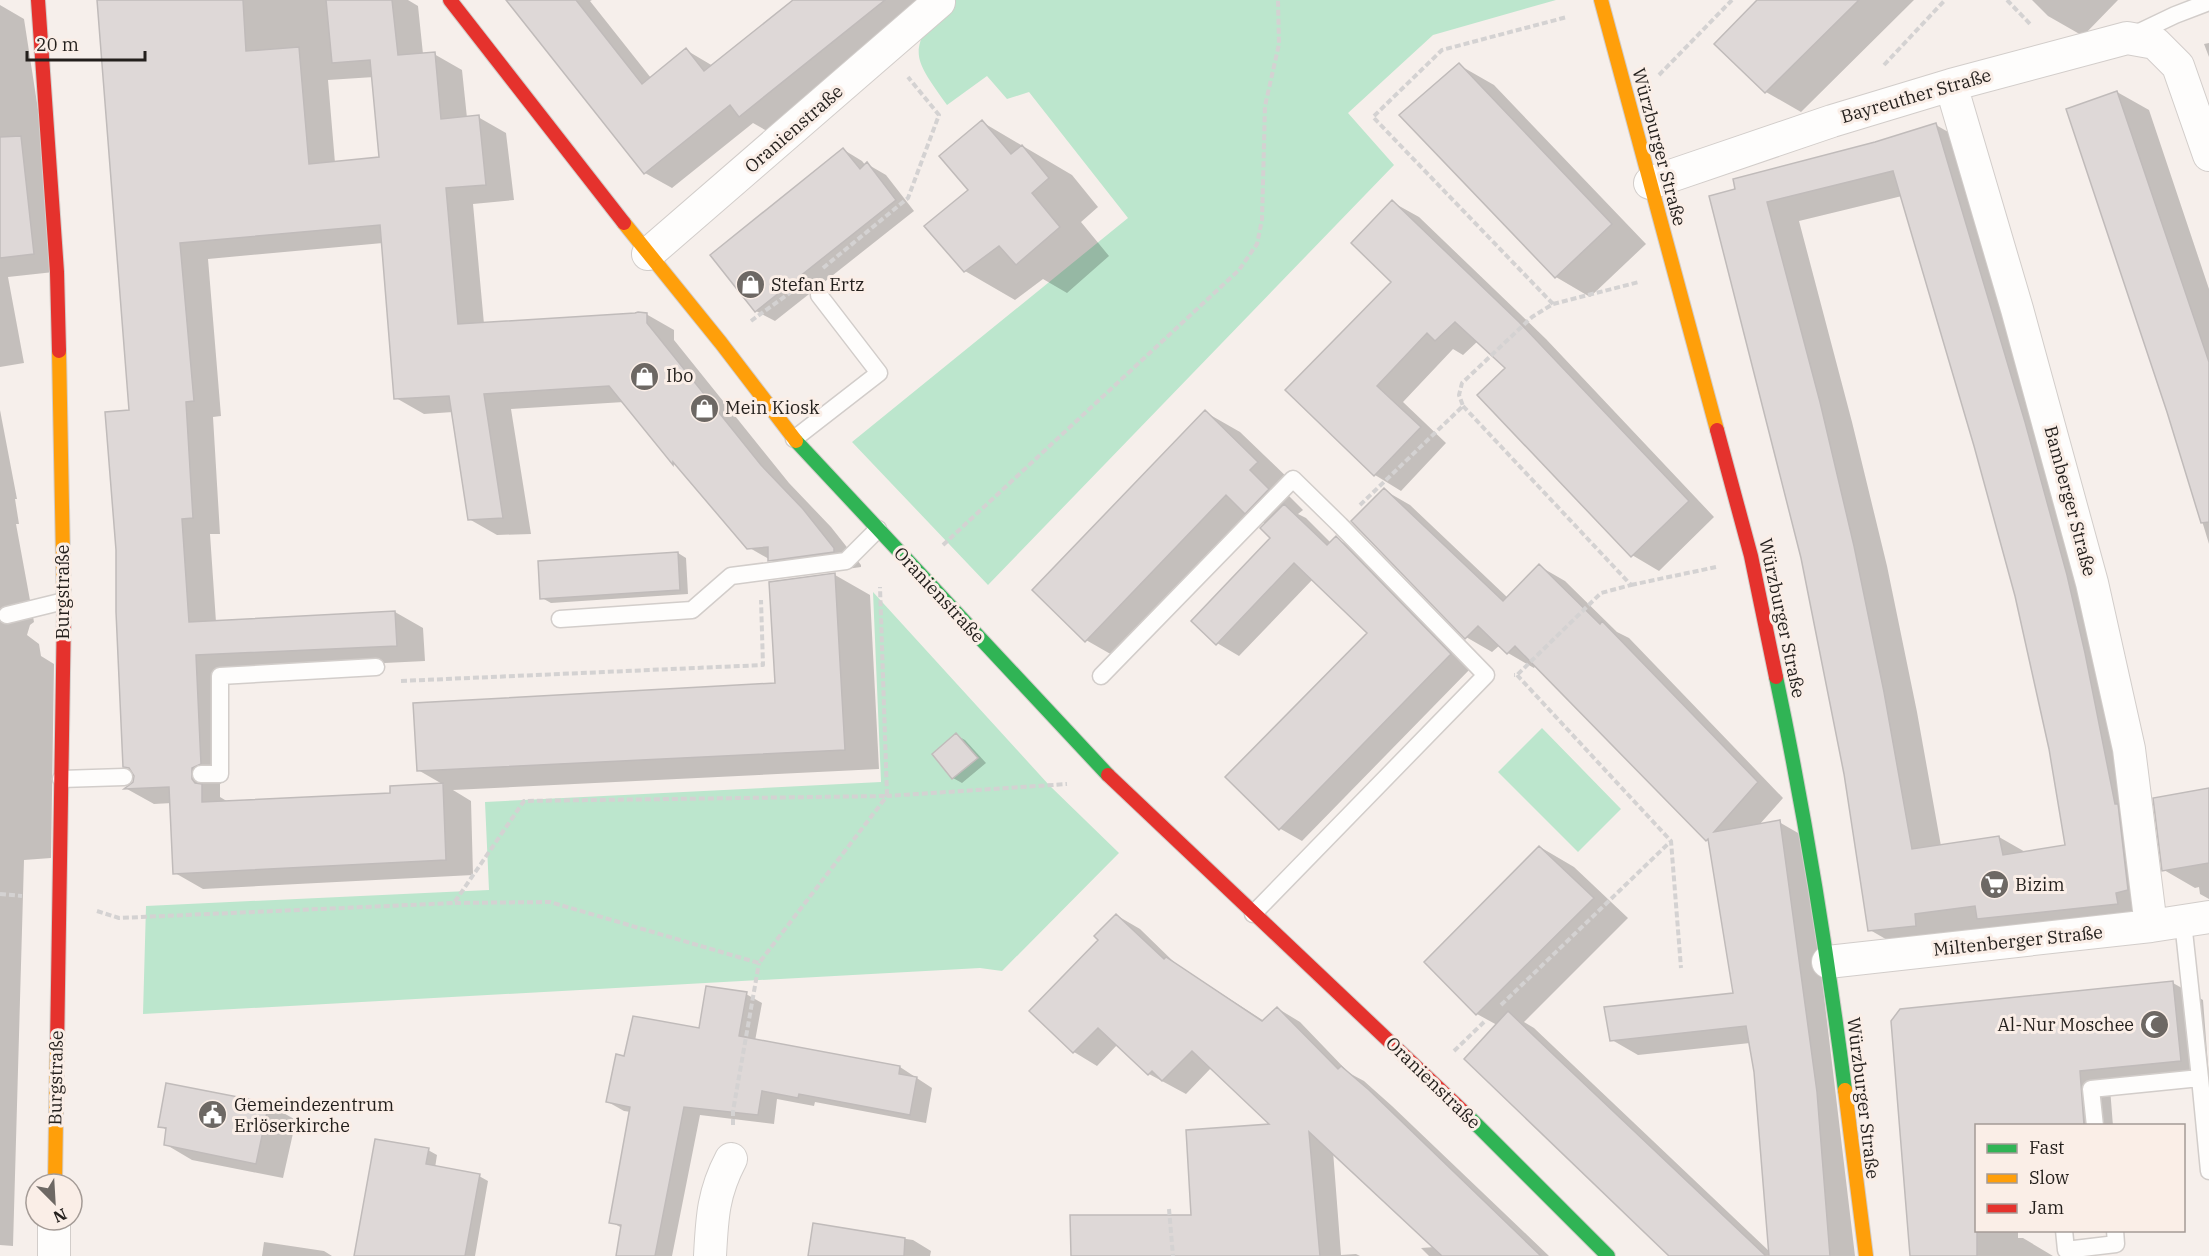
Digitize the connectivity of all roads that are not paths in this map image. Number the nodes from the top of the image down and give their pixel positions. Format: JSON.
{"nodes":[{"id":1,"x":38,"y":0,"type":"edge"},
{"id":2,"x":450,"y":0,"type":"edge"},
{"id":3,"x":939,"y":2,"type":"dead end"},
{"id":4,"x":2209,"y":2,"type":"edge"},
{"id":5,"x":1602,"y":4,"type":"edge"},
{"id":6,"x":2127,"y":38,"type":"junction"},
{"id":7,"x":1952,"y":85,"type":"junction"},
{"id":8,"x":2209,"y":155,"type":"edge"},
{"id":9,"x":1650,"y":183,"type":"junction"},
{"id":10,"x":648,"y":254,"type":"junction"},
{"id":11,"x":819,"y":295,"type":"dead end"},
{"id":12,"x":795,"y":439,"type":"junction"},
{"id":13,"x":878,"y":529,"type":"junction"},
{"id":14,"x":64,"y":601,"type":"junction"},
{"id":15,"x":7,"y":615,"type":"dead end"},
{"id":16,"x":560,"y":619,"type":"dead end"},
{"id":17,"x":376,"y":667,"type":"road end"},
{"id":18,"x":1101,"y":676,"type":"dead end"},
{"id":19,"x":201,"y":774,"type":"dead end"},
{"id":20,"x":124,"y":777,"type":"dead end"},
{"id":21,"x":61,"y":779,"type":"junction"},
{"id":22,"x":1253,"y":914,"type":"junction"},
{"id":23,"x":2196,"y":920,"type":"edge"},
{"id":24,"x":2151,"y":926,"type":"junction"},
{"id":25,"x":1828,"y":963,"type":"junction"},
{"id":26,"x":2200,"y":1078,"type":"junction"},
{"id":27,"x":2094,"y":1124,"type":"edge"},
{"id":28,"x":731,"y":1159,"type":"road end"},
{"id":29,"x":2209,"y":1171,"type":"edge"},
{"id":30,"x":55,"y":1172,"type":"edge"},
{"id":31,"x":54,"y":1232,"type":"edge"},
{"id":32,"x":2064,"y":1232,"type":"edge"},
{"id":33,"x":2115,"y":1232,"type":"edge"},
{"id":34,"x":54,"y":1256,"type":"edge"},
{"id":35,"x":710,"y":1256,"type":"edge"},
{"id":36,"x":1608,"y":1256,"type":"edge"},
{"id":37,"x":1866,"y":1256,"type":"edge"}],
"edges":[{"from":1,"to":14,"type":"street","name":"Burgstraße"},
{"from":2,"to":10,"type":"street","name":"Oranienstraße"},
{"from":3,"to":10,"type":"street","name":"Oranienstraße"},
{"from":4,"to":6,"type":"lane"},
{"from":5,"to":9,"type":"street","name":"Würzburger Straße"},
{"from":6,"to":7,"type":"street","name":"Bayreuther Straße"},
{"from":6,"to":8,"type":"street","name":"Bayreuther Straße"},
{"from":7,"to":9,"type":"street","name":"Bayreuther Straße"},
{"from":7,"to":24,"type":"street","name":"Bamberger Straße"},
{"from":9,"to":25,"type":"street","name":"Würzburger Straße"},
{"from":10,"to":12,"type":"street","name":"Oranienstraße"},
{"from":11,"to":12,"type":"lane"},
{"from":12,"to":13,"type":"street","name":"Oranienstraße"},
{"from":13,"to":16,"type":"lane"},
{"from":13,"to":22,"type":"street","name":"Oranienstraße"},
{"from":14,"to":15,"type":"lane"},
{"from":14,"to":21,"type":"street","name":"Burgstraße"},
{"from":17,"to":19,"type":"lane"},
{"from":18,"to":22,"type":"lane"},
{"from":20,"to":21,"type":"lane"},
{"from":21,"to":30,"type":"street","name":"Burgstraße"},
{"from":22,"to":36,"type":"street","name":"Oranienstraße"},
{"from":23,"to":24,"type":"street","name":"Miltenberger Straße"},
{"from":23,"to":26,"type":"lane"},
{"from":24,"to":25,"type":"street","name":"Miltenberger Straße"},
{"from":25,"to":37,"type":"street","name":"Würzburger Straße"},
{"from":26,"to":27,"type":"lane"},
{"from":26,"to":29,"type":"lane"},
{"from":28,"to":35,"type":"street"},
{"from":31,"to":34,"type":"street"},
{"from":32,"to":33,"type":"lane"}]}
